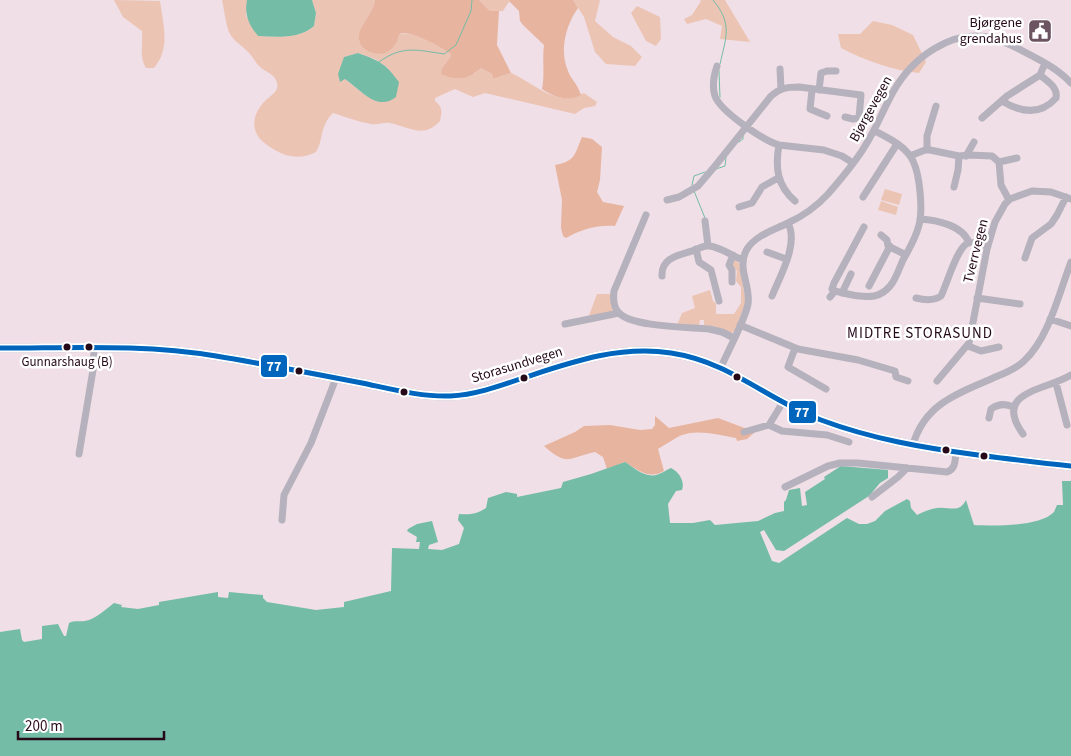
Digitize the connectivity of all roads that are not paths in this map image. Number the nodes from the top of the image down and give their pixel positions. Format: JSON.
{"nodes":[{"id":1,"x":1045,"y":63,"type":"junction"},
{"id":2,"x":717,"y":66,"type":"dead end"},
{"id":3,"x":780,"y":68,"type":"dead end"},
{"id":4,"x":836,"y":71,"type":"dead end"},
{"id":5,"x":1040,"y":75,"type":"junction"},
{"id":6,"x":1071,"y":82,"type":"edge"},
{"id":7,"x":780,"y":89,"type":"junction"},
{"id":8,"x":815,"y":90,"type":"junction"},
{"id":9,"x":1002,"y":101,"type":"junction"},
{"id":10,"x":936,"y":106,"type":"dead end"},
{"id":11,"x":827,"y":116,"type":"dead end"},
{"id":12,"x":845,"y":117,"type":"dead end"},
{"id":13,"x":982,"y":118,"type":"dead end"},
{"id":14,"x":746,"y":127,"type":"junction"},
{"id":15,"x":874,"y":131,"type":"junction"},
{"id":16,"x":974,"y":142,"type":"dead end"},
{"id":17,"x":897,"y":144,"type":"junction"},
{"id":18,"x":778,"y":145,"type":"junction"},
{"id":19,"x":927,"y":150,"type":"junction"},
{"id":20,"x":910,"y":156,"type":"junction"},
{"id":21,"x":963,"y":156,"type":"junction"},
{"id":22,"x":1017,"y":158,"type":"dead end"},
{"id":23,"x":999,"y":162,"type":"junction"},
{"id":24,"x":853,"y":163,"type":"junction"},
{"id":25,"x":778,"y":178,"type":"junction"},
{"id":26,"x":954,"y":187,"type":"dead end"},
{"id":27,"x":863,"y":197,"type":"dead end"},
{"id":28,"x":1068,"y":198,"type":"edge"},
{"id":29,"x":667,"y":200,"type":"dead end"},
{"id":30,"x":1009,"y":200,"type":"junction"},
{"id":31,"x":795,"y":201,"type":"dead end"},
{"id":32,"x":740,"y":207,"type":"dead end"},
{"id":33,"x":646,"y":215,"type":"dead end"},
{"id":34,"x":920,"y":219,"type":"junction"},
{"id":35,"x":705,"y":221,"type":"dead end"},
{"id":36,"x":788,"y":223,"type":"junction"},
{"id":37,"x":864,"y":227,"type":"dead end"},
{"id":38,"x":881,"y":235,"type":"dead end"},
{"id":39,"x":969,"y":243,"type":"junction"},
{"id":40,"x":708,"y":246,"type":"junction"},
{"id":41,"x":890,"y":246,"type":"junction"},
{"id":42,"x":988,"y":246,"type":"junction"},
{"id":43,"x":696,"y":250,"type":"junction"},
{"id":44,"x":767,"y":252,"type":"dead end"},
{"id":45,"x":733,"y":255,"type":"junction"},
{"id":46,"x":906,"y":255,"type":"junction"},
{"id":47,"x":1025,"y":258,"type":"dead end"},
{"id":48,"x":786,"y":259,"type":"junction"},
{"id":49,"x":743,"y":260,"type":"junction"},
{"id":50,"x":1071,"y":262,"type":"edge"},
{"id":51,"x":851,"y":274,"type":"dead end"},
{"id":52,"x":662,"y":276,"type":"dead end"},
{"id":53,"x":732,"y":282,"type":"dead end"},
{"id":54,"x":870,"y":286,"type":"dead end"},
{"id":55,"x":839,"y":292,"type":"junction"},
{"id":56,"x":772,"y":296,"type":"dead end"},
{"id":57,"x":830,"y":298,"type":"dead end"},
{"id":58,"x":916,"y":298,"type":"dead end"},
{"id":59,"x":977,"y":298,"type":"junction"},
{"id":60,"x":719,"y":301,"type":"dead end"},
{"id":61,"x":1020,"y":304,"type":"dead end"},
{"id":62,"x":619,"y":312,"type":"junction"},
{"id":63,"x":1050,"y":319,"type":"junction"},
{"id":64,"x":565,"y":324,"type":"dead end"},
{"id":65,"x":740,"y":325,"type":"junction"},
{"id":66,"x":1071,"y":326,"type":"edge"},
{"id":67,"x":734,"y":338,"type":"junction"},
{"id":68,"x":968,"y":346,"type":"junction"},
{"id":69,"x":998,"y":347,"type":"dead end"},
{"id":70,"x":0,"y":348,"type":"edge"},
{"id":71,"x":94,"y":348,"type":"junction"},
{"id":72,"x":795,"y":348,"type":"junction"},
{"id":73,"x":721,"y":367,"type":"junction"},
{"id":74,"x":1071,"y":375,"type":"edge"},
{"id":75,"x":336,"y":378,"type":"junction"},
{"id":76,"x":908,"y":381,"type":"dead end"},
{"id":77,"x":937,"y":381,"type":"dead end"},
{"id":78,"x":1056,"y":383,"type":"junction"},
{"id":79,"x":826,"y":389,"type":"dead end"},
{"id":80,"x":782,"y":402,"type":"junction"},
{"id":81,"x":1013,"y":407,"type":"junction"},
{"id":82,"x":989,"y":418,"type":"dead end"},
{"id":83,"x":769,"y":425,"type":"junction"},
{"id":84,"x":1067,"y":425,"type":"dead end"},
{"id":85,"x":744,"y":432,"type":"dead end"},
{"id":86,"x":1023,"y":434,"type":"dead end"},
{"id":87,"x":849,"y":442,"type":"dead end"},
{"id":88,"x":913,"y":445,"type":"junction"},
{"id":89,"x":956,"y":452,"type":"junction"},
{"id":90,"x":79,"y":454,"type":"dead end"},
{"id":91,"x":1071,"y":466,"type":"edge"},
{"id":92,"x":906,"y":468,"type":"junction"},
{"id":93,"x":785,"y":488,"type":"dead end"},
{"id":94,"x":872,"y":497,"type":"dead end"},
{"id":95,"x":282,"y":520,"type":"dead end"}],
"edges":[{"from":1,"to":5,"type":"street"},
{"from":1,"to":6,"type":"street","name":"Bjørgevegen"},
{"from":1,"to":15,"type":"street","name":"Bjørgevegen"},
{"from":2,"to":14,"type":"street"},
{"from":3,"to":7,"type":"street"},
{"from":4,"to":8,"type":"street"},
{"from":5,"to":9,"type":"street"},
{"from":5,"to":9,"type":"street"},
{"from":7,"to":8,"type":"street"},
{"from":7,"to":14,"type":"street"},
{"from":8,"to":11,"type":"street"},
{"from":8,"to":12,"type":"street"},
{"from":9,"to":13,"type":"street"},
{"from":10,"to":19,"type":"street"},
{"from":14,"to":18,"type":"street"},
{"from":14,"to":29,"type":"street"},
{"from":15,"to":17,"type":"street"},
{"from":15,"to":24,"type":"street","name":"Bjørgevegen"},
{"from":16,"to":21,"type":"street"},
{"from":17,"to":20,"type":"street"},
{"from":17,"to":27,"type":"street"},
{"from":18,"to":24,"type":"street"},
{"from":18,"to":25,"type":"street"},
{"from":19,"to":20,"type":"street"},
{"from":19,"to":21,"type":"street"},
{"from":20,"to":34,"type":"street"},
{"from":21,"to":23,"type":"street"},
{"from":21,"to":26,"type":"street"},
{"from":22,"to":23,"type":"street"},
{"from":23,"to":30,"type":"street"},
{"from":24,"to":36,"type":"street","name":"Bjørgevegen"},
{"from":25,"to":31,"type":"street"},
{"from":25,"to":32,"type":"street"},
{"from":28,"to":30,"type":"street"},
{"from":28,"to":47,"type":"street"},
{"from":30,"to":42,"type":"street","name":"Tverrvegen"},
{"from":33,"to":62,"type":"street"},
{"from":34,"to":39,"type":"street"},
{"from":34,"to":46,"type":"street"},
{"from":35,"to":40,"type":"street"},
{"from":36,"to":48,"type":"street"},
{"from":36,"to":49,"type":"street","name":"Bjørgevegen"},
{"from":37,"to":55,"type":"street"},
{"from":38,"to":41,"type":"street"},
{"from":39,"to":42,"type":"street"},
{"from":39,"to":58,"type":"street"},
{"from":40,"to":43,"type":"street"},
{"from":40,"to":45,"type":"street"},
{"from":41,"to":46,"type":"street"},
{"from":41,"to":54,"type":"street"},
{"from":42,"to":59,"type":"street","name":"Tverrvegen"},
{"from":43,"to":52,"type":"street"},
{"from":43,"to":60,"type":"street"},
{"from":44,"to":48,"type":"street"},
{"from":45,"to":49,"type":"street"},
{"from":45,"to":53,"type":"street"},
{"from":46,"to":55,"type":"street"},
{"from":48,"to":56,"type":"street"},
{"from":49,"to":65,"type":"street"},
{"from":50,"to":63,"type":"street"},
{"from":51,"to":55,"type":"street"},
{"from":55,"to":57,"type":"street"},
{"from":59,"to":61,"type":"street"},
{"from":59,"to":68,"type":"street","name":"Tverrvegen"},
{"from":62,"to":64,"type":"street"},
{"from":62,"to":67,"type":"street"},
{"from":63,"to":66,"type":"street"},
{"from":63,"to":88,"type":"street"},
{"from":65,"to":67,"type":"street"},
{"from":65,"to":72,"type":"street"},
{"from":67,"to":73,"type":"street"},
{"from":68,"to":69,"type":"street"},
{"from":68,"to":77,"type":"street"},
{"from":70,"to":71,"type":"main road","name":"Storasundvegen"},
{"from":71,"to":75,"type":"main road","name":"Storasundvegen"},
{"from":71,"to":90,"type":"street"},
{"from":72,"to":76,"type":"street"},
{"from":72,"to":79,"type":"street"},
{"from":73,"to":75,"type":"main road","name":"Storasundvegen"},
{"from":73,"to":80,"type":"main road","name":"Storasundvegen"},
{"from":74,"to":78,"type":"street"},
{"from":75,"to":95,"type":"street"},
{"from":78,"to":81,"type":"street"},
{"from":78,"to":84,"type":"street"},
{"from":80,"to":83,"type":"street"},
{"from":80,"to":88,"type":"main road","name":"Storasundvegen"},
{"from":81,"to":82,"type":"street"},
{"from":81,"to":86,"type":"street"},
{"from":83,"to":85,"type":"street"},
{"from":83,"to":87,"type":"street"},
{"from":88,"to":89,"type":"main road","name":"Storasundvegen"},
{"from":89,"to":91,"type":"main road","name":"Storasundvegen"},
{"from":89,"to":92,"type":"street"},
{"from":92,"to":93,"type":"street"},
{"from":92,"to":94,"type":"street"}]}
